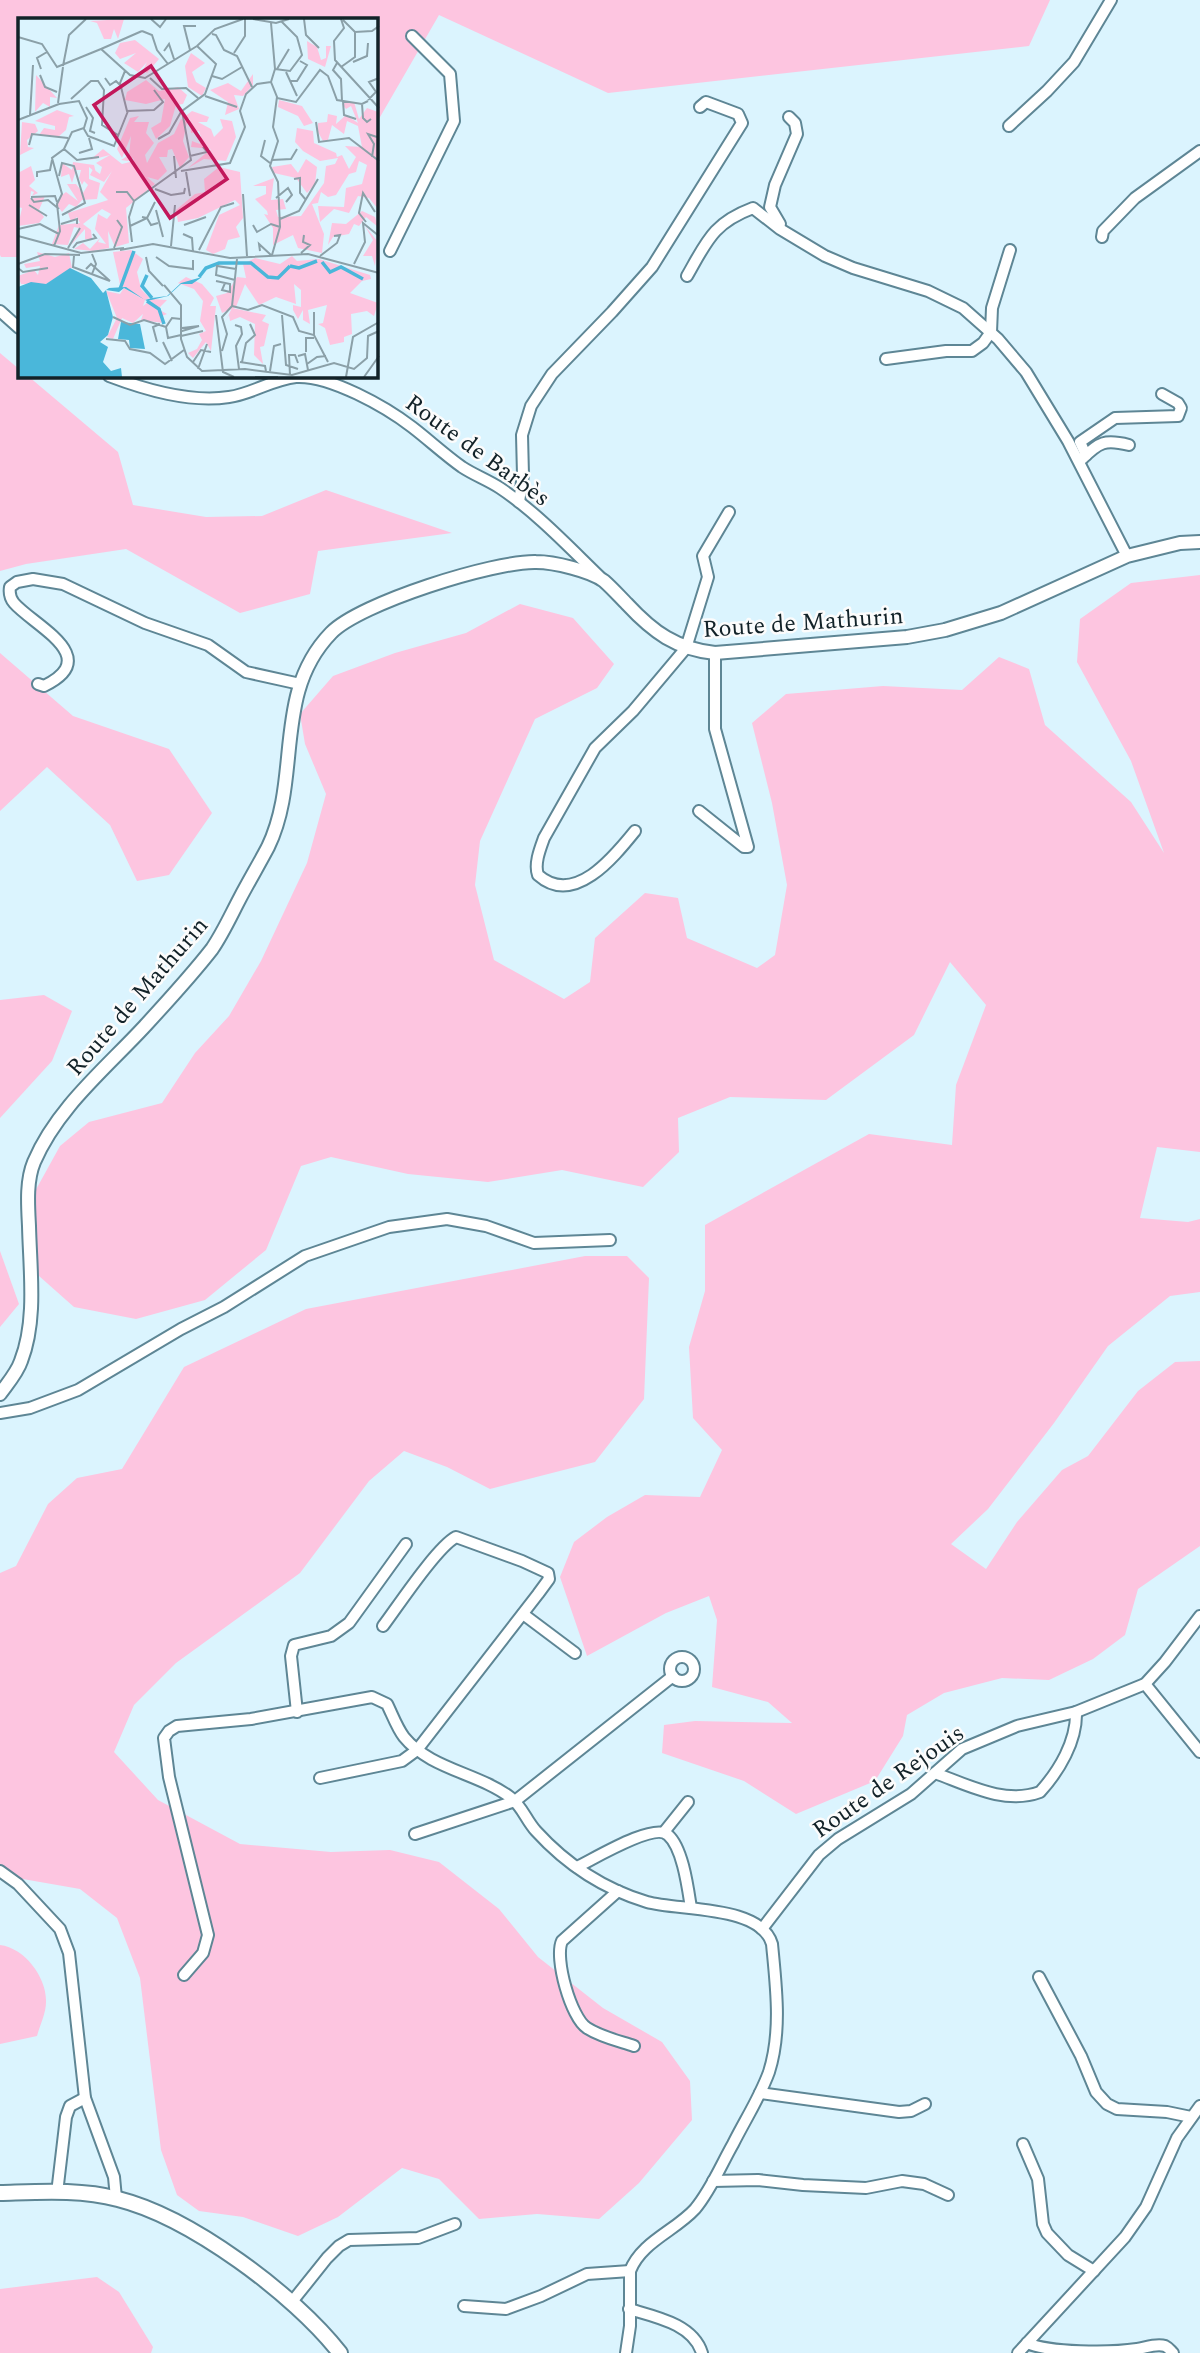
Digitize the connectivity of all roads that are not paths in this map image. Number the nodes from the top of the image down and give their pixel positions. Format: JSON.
{"nodes":[{"id":1,"x":1111,"y":0,"type":"edge"},
{"id":2,"x":412,"y":36,"type":"dead end"},
{"id":3,"x":699,"y":107,"type":"dead end"},
{"id":4,"x":789,"y":117,"type":"dead end"},
{"id":5,"x":1009,"y":126,"type":"dead end"},
{"id":6,"x":1200,"y":151,"type":"edge"},
{"id":7,"x":785,"y":232,"type":"junction"},
{"id":8,"x":1102,"y":237,"type":"dead end"},
{"id":9,"x":1010,"y":250,"type":"dead end"},
{"id":10,"x":390,"y":251,"type":"dead end"},
{"id":11,"x":687,"y":276,"type":"dead end"},
{"id":12,"x":0,"y":311,"type":"edge"},
{"id":13,"x":18,"y":327,"type":"edge"},
{"id":14,"x":991,"y":332,"type":"junction"},
{"id":15,"x":886,"y":359,"type":"dead end"},
{"id":16,"x":117,"y":378,"type":"edge"},
{"id":17,"x":293,"y":378,"type":"edge"},
{"id":18,"x":306,"y":378,"type":"edge"},
{"id":19,"x":1162,"y":394,"type":"dead end"},
{"id":20,"x":1129,"y":445,"type":"dead end"},
{"id":21,"x":1083,"y":458,"type":"junction"},
{"id":22,"x":519,"y":502,"type":"junction"},
{"id":23,"x":729,"y":512,"type":"dead end"},
{"id":24,"x":1200,"y":542,"type":"edge"},
{"id":25,"x":1127,"y":556,"type":"junction"},
{"id":26,"x":602,"y":579,"type":"junction"},
{"id":27,"x":686,"y":648,"type":"junction"},
{"id":28,"x":715,"y":653,"type":"junction"},
{"id":29,"x":38,"y":684,"type":"dead end"},
{"id":30,"x":300,"y":684,"type":"junction"},
{"id":31,"x":699,"y":811,"type":"dead end"},
{"id":32,"x":635,"y":831,"type":"dead end"},
{"id":33,"x":610,"y":1240,"type":"dead end"},
{"id":34,"x":0,"y":1394,"type":"edge"},
{"id":35,"x":0,"y":1413,"type":"edge"},
{"id":36,"x":406,"y":1544,"type":"dead end"},
{"id":37,"x":523,"y":1614,"type":"junction"},
{"id":38,"x":1200,"y":1616,"type":"edge"},
{"id":39,"x":383,"y":1626,"type":"dead end"},
{"id":40,"x":575,"y":1653,"type":"dead end"},
{"id":41,"x":673,"y":1676,"type":"dead end"},
{"id":42,"x":1145,"y":1684,"type":"junction"},
{"id":43,"x":297,"y":1712,"type":"junction"},
{"id":44,"x":1076,"y":1712,"type":"junction"},
{"id":45,"x":417,"y":1749,"type":"junction"},
{"id":46,"x":1200,"y":1752,"type":"edge"},
{"id":47,"x":935,"y":1773,"type":"junction"},
{"id":48,"x":320,"y":1778,"type":"dead end"},
{"id":49,"x":515,"y":1801,"type":"junction"},
{"id":50,"x":688,"y":1802,"type":"dead end"},
{"id":51,"x":664,"y":1832,"type":"junction"},
{"id":52,"x":415,"y":1834,"type":"dead end"},
{"id":53,"x":577,"y":1867,"type":"junction"},
{"id":54,"x":0,"y":1871,"type":"edge"},
{"id":55,"x":618,"y":1891,"type":"junction"},
{"id":56,"x":691,"y":1908,"type":"junction"},
{"id":57,"x":762,"y":1929,"type":"junction"},
{"id":58,"x":184,"y":1975,"type":"dead end"},
{"id":59,"x":1039,"y":1977,"type":"dead end"},
{"id":60,"x":634,"y":2046,"type":"dead end"},
{"id":61,"x":760,"y":2093,"type":"junction"},
{"id":62,"x":85,"y":2098,"type":"junction"},
{"id":63,"x":925,"y":2104,"type":"dead end"},
{"id":64,"x":1200,"y":2106,"type":"edge"},
{"id":65,"x":1191,"y":2117,"type":"junction"},
{"id":66,"x":1023,"y":2144,"type":"dead end"},
{"id":67,"x":713,"y":2181,"type":"junction"},
{"id":68,"x":0,"y":2193,"type":"edge"},
{"id":69,"x":57,"y":2193,"type":"junction"},
{"id":70,"x":948,"y":2195,"type":"dead end"},
{"id":71,"x":116,"y":2198,"type":"junction"},
{"id":72,"x":455,"y":2224,"type":"dead end"},
{"id":73,"x":630,"y":2271,"type":"junction"},
{"id":74,"x":1094,"y":2271,"type":"junction"},
{"id":75,"x":291,"y":2303,"type":"junction"},
{"id":76,"x":464,"y":2306,"type":"dead end"},
{"id":77,"x":629,"y":2309,"type":"junction"},
{"id":78,"x":1027,"y":2343,"type":"junction"},
{"id":79,"x":340,"y":2353,"type":"edge"},
{"id":80,"x":626,"y":2353,"type":"edge"},
{"id":81,"x":702,"y":2353,"type":"edge"},
{"id":82,"x":1018,"y":2353,"type":"edge"},
{"id":83,"x":1173,"y":2353,"type":"edge"}],
"edges":[{"from":1,"to":5,"type":"street"},
{"from":2,"to":10,"type":"street"},
{"from":3,"to":22,"type":"street"},
{"from":4,"to":7,"type":"street"},
{"from":6,"to":8,"type":"street"},
{"from":7,"to":11,"type":"street"},
{"from":7,"to":14,"type":"street"},
{"from":9,"to":14,"type":"street"},
{"from":12,"to":13,"type":"street"},
{"from":14,"to":15,"type":"street"},
{"from":14,"to":21,"type":"street"},
{"from":16,"to":17,"type":"street","name":"Route de Barbès"},
{"from":18,"to":22,"type":"street","name":"Route de Barbès"},
{"from":19,"to":21,"type":"street"},
{"from":20,"to":21,"type":"street"},
{"from":21,"to":25,"type":"street"},
{"from":22,"to":26,"type":"street","name":"Route de Barbès"},
{"from":23,"to":27,"type":"street"},
{"from":24,"to":25,"type":"street","name":"Route de Mathurin"},
{"from":25,"to":28,"type":"street","name":"Route de Mathurin"},
{"from":26,"to":27,"type":"street","name":"Route de Mathurin"},
{"from":26,"to":30,"type":"street","name":"Route de Mathurin"},
{"from":27,"to":28,"type":"street","name":"Route de Mathurin"},
{"from":27,"to":32,"type":"street"},
{"from":28,"to":31,"type":"street"},
{"from":29,"to":30,"type":"street"},
{"from":30,"to":34,"type":"street","name":"Route de Mathurin"},
{"from":33,"to":35,"type":"street"},
{"from":36,"to":43,"type":"street"},
{"from":37,"to":39,"type":"street"},
{"from":37,"to":40,"type":"street"},
{"from":37,"to":45,"type":"street"},
{"from":38,"to":42,"type":"street","name":"Route de Rejouis"},
{"from":41,"to":49,"type":"street"},
{"from":42,"to":44,"type":"street","name":"Route de Rejouis"},
{"from":42,"to":46,"type":"street"},
{"from":43,"to":45,"type":"street"},
{"from":43,"to":58,"type":"street"},
{"from":44,"to":47,"type":"street","name":"Route de Rejouis"},
{"from":44,"to":47,"type":"street"},
{"from":45,"to":48,"type":"street"},
{"from":45,"to":49,"type":"street"},
{"from":47,"to":57,"type":"street","name":"Route de Rejouis"},
{"from":49,"to":52,"type":"street"},
{"from":49,"to":53,"type":"street"},
{"from":50,"to":51,"type":"street"},
{"from":51,"to":53,"type":"street"},
{"from":51,"to":56,"type":"street"},
{"from":53,"to":55,"type":"street"},
{"from":54,"to":62,"type":"street"},
{"from":55,"to":56,"type":"street"},
{"from":55,"to":60,"type":"street"},
{"from":56,"to":57,"type":"street"},
{"from":57,"to":61,"type":"street"},
{"from":59,"to":65,"type":"street"},
{"from":61,"to":63,"type":"street"},
{"from":61,"to":67,"type":"street"},
{"from":62,"to":69,"type":"street"},
{"from":62,"to":71,"type":"street"},
{"from":64,"to":65,"type":"street"},
{"from":65,"to":74,"type":"street"},
{"from":66,"to":74,"type":"street"},
{"from":67,"to":70,"type":"street"},
{"from":67,"to":73,"type":"street"},
{"from":68,"to":69,"type":"main road"},
{"from":69,"to":71,"type":"main road"},
{"from":71,"to":75,"type":"main road"},
{"from":72,"to":75,"type":"street"},
{"from":73,"to":76,"type":"street"},
{"from":73,"to":77,"type":"street"},
{"from":74,"to":78,"type":"street"},
{"from":75,"to":79,"type":"main road"},
{"from":77,"to":80,"type":"street"},
{"from":77,"to":81,"type":"street"},
{"from":78,"to":82,"type":"street"},
{"from":78,"to":83,"type":"street"}]}
